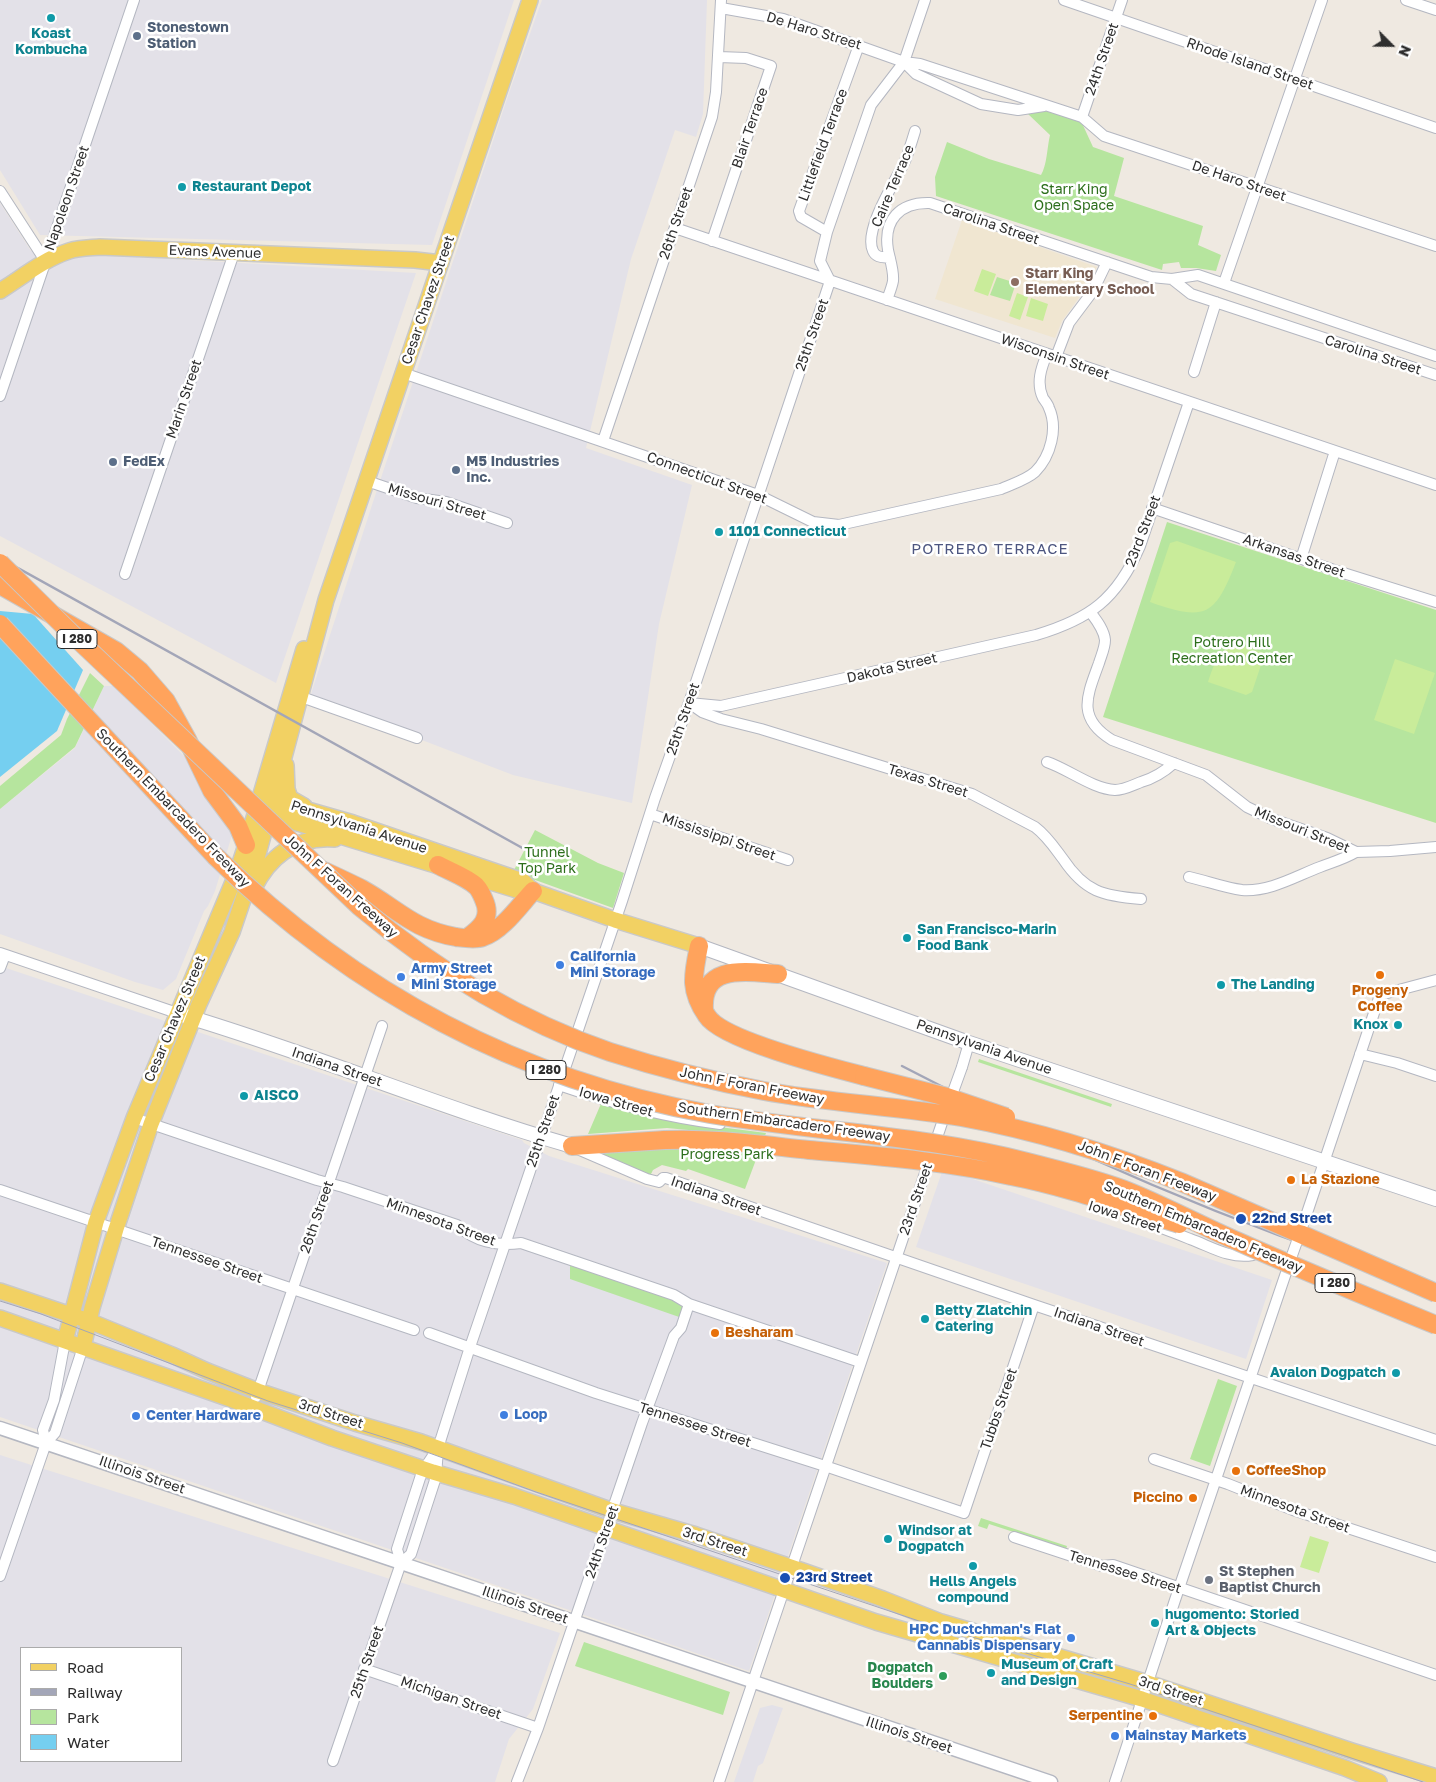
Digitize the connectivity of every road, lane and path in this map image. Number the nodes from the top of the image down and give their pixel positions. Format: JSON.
{"nodes":[{"id":1,"x":134,"y":0,"type":"edge"},
{"id":2,"x":530,"y":0,"type":"edge"},
{"id":3,"x":925,"y":0,"type":"edge"},
{"id":4,"x":1064,"y":0,"type":"edge"},
{"id":5,"x":1122,"y":0,"type":"edge"},
{"id":6,"x":1322,"y":0,"type":"edge"},
{"id":7,"x":1406,"y":0,"type":"edge"},
{"id":8,"x":721,"y":4,"type":"edge"},
{"id":9,"x":1436,"y":10,"type":"edge"},
{"id":10,"x":1116,"y":18,"type":"junction"},
{"id":11,"x":859,"y":45,"type":"junction"},
{"id":12,"x":719,"y":57,"type":"junction"},
{"id":13,"x":904,"y":62,"type":"junction"},
{"id":14,"x":1295,"y":80,"type":"junction"},
{"id":15,"x":1047,"y":105,"type":"junction"},
{"id":16,"x":1082,"y":117,"type":"junction"},
{"id":17,"x":1436,"y":128,"type":"edge"},
{"id":18,"x":915,"y":131,"type":"dead end"},
{"id":19,"x":1257,"y":187,"type":"junction"},
{"id":20,"x":0,"y":191,"type":"edge"},
{"id":21,"x":675,"y":228,"type":"junction"},
{"id":22,"x":827,"y":232,"type":"junction"},
{"id":23,"x":712,"y":241,"type":"junction"},
{"id":24,"x":1436,"y":246,"type":"edge"},
{"id":25,"x":234,"y":253,"type":"junction"},
{"id":26,"x":890,"y":258,"type":"junction"},
{"id":27,"x":46,"y":262,"type":"junction"},
{"id":28,"x":1107,"y":262,"type":"junction"},
{"id":29,"x":440,"y":263,"type":"junction"},
{"id":30,"x":1172,"y":279,"type":"junction"},
{"id":31,"x":830,"y":281,"type":"junction"},
{"id":32,"x":1224,"y":284,"type":"junction"},
{"id":33,"x":0,"y":291,"type":"edge"},
{"id":34,"x":887,"y":300,"type":"junction"},
{"id":35,"x":1216,"y":302,"type":"junction"},
{"id":36,"x":1052,"y":355,"type":"junction"},
{"id":37,"x":1436,"y":356,"type":"edge"},
{"id":38,"x":1194,"y":372,"type":"dead end"},
{"id":39,"x":403,"y":373,"type":"junction"},
{"id":40,"x":1436,"y":375,"type":"edge"},
{"id":41,"x":0,"y":396,"type":"edge"},
{"id":42,"x":1189,"y":402,"type":"junction"},
{"id":43,"x":603,"y":441,"type":"junction"},
{"id":44,"x":1335,"y":451,"type":"junction"},
{"id":45,"x":367,"y":481,"type":"junction"},
{"id":46,"x":1436,"y":485,"type":"edge"},
{"id":47,"x":758,"y":495,"type":"junction"},
{"id":48,"x":1152,"y":508,"type":"junction"},
{"id":49,"x":507,"y":523,"type":"dead end"},
{"id":50,"x":1301,"y":559,"type":"junction"},
{"id":51,"x":0,"y":563,"type":"edge"},
{"id":52,"x":125,"y":574,"type":"dead end"},
{"id":53,"x":0,"y":585,"type":"edge"},
{"id":54,"x":1436,"y":602,"type":"edge"},
{"id":55,"x":1091,"y":613,"type":"junction"},
{"id":56,"x":0,"y":624,"type":"edge"},
{"id":57,"x":295,"y":695,"type":"junction"},
{"id":58,"x":689,"y":703,"type":"junction"},
{"id":59,"x":417,"y":738,"type":"dead end"},
{"id":60,"x":285,"y":750,"type":"junction"},
{"id":61,"x":1046,"y":762,"type":"dead end"},
{"id":62,"x":1174,"y":763,"type":"junction"},
{"id":63,"x":206,"y":778,"type":"junction"},
{"id":64,"x":266,"y":807,"type":"junction"},
{"id":65,"x":316,"y":812,"type":"junction"},
{"id":66,"x":650,"y":814,"type":"junction"},
{"id":67,"x":357,"y":840,"type":"junction"},
{"id":68,"x":246,"y":845,"type":"junction"},
{"id":69,"x":1436,"y":846,"type":"edge"},
{"id":70,"x":1356,"y":852,"type":"junction"},
{"id":71,"x":788,"y":860,"type":"dead end"},
{"id":72,"x":438,"y":865,"type":"junction"},
{"id":73,"x":316,"y":867,"type":"junction"},
{"id":74,"x":1189,"y":878,"type":"dead end"},
{"id":75,"x":533,"y":891,"type":"junction"},
{"id":76,"x":1141,"y":899,"type":"dead end"},
{"id":77,"x":615,"y":920,"type":"junction"},
{"id":78,"x":232,"y":932,"type":"junction"},
{"id":79,"x":463,"y":938,"type":"junction"},
{"id":80,"x":699,"y":946,"type":"junction"},
{"id":81,"x":2,"y":954,"type":"edge"},
{"id":82,"x":0,"y":968,"type":"edge"},
{"id":83,"x":778,"y":974,"type":"junction"},
{"id":84,"x":1436,"y":980,"type":"edge"},
{"id":85,"x":704,"y":1010,"type":"junction"},
{"id":86,"x":177,"y":1013,"type":"junction"},
{"id":87,"x":193,"y":1018,"type":"junction"},
{"id":88,"x":382,"y":1026,"type":"dead end"},
{"id":89,"x":970,"y":1043,"type":"junction"},
{"id":90,"x":1360,"y":1054,"type":"junction"},
{"id":91,"x":365,"y":1076,"type":"junction"},
{"id":92,"x":1436,"y":1076,"type":"edge"},
{"id":93,"x":559,"y":1085,"type":"junction"},
{"id":94,"x":134,"y":1118,"type":"junction"},
{"id":95,"x":151,"y":1124,"type":"junction"},
{"id":96,"x":541,"y":1137,"type":"junction"},
{"id":97,"x":572,"y":1146,"type":"junction"},
{"id":98,"x":932,"y":1152,"type":"junction"},
{"id":99,"x":1105,"y":1153,"type":"junction"},
{"id":100,"x":1324,"y":1161,"type":"junction"},
{"id":101,"x":328,"y":1183,"type":"junction"},
{"id":102,"x":0,"y":1190,"type":"edge"},
{"id":103,"x":1436,"y":1199,"type":"edge"},
{"id":104,"x":96,"y":1222,"type":"junction"},
{"id":105,"x":116,"y":1229,"type":"junction"},
{"id":106,"x":1234,"y":1240,"type":"junction"},
{"id":107,"x":506,"y":1245,"type":"junction"},
{"id":108,"x":897,"y":1257,"type":"junction"},
{"id":109,"x":1290,"y":1264,"type":"junction"},
{"id":110,"x":293,"y":1289,"type":"junction"},
{"id":111,"x":0,"y":1291,"type":"edge"},
{"id":112,"x":1436,"y":1293,"type":"edge"},
{"id":113,"x":689,"y":1304,"type":"junction"},
{"id":114,"x":1034,"y":1305,"type":"junction"},
{"id":115,"x":71,"y":1315,"type":"junction"},
{"id":116,"x":0,"y":1318,"type":"edge"},
{"id":117,"x":89,"y":1321,"type":"junction"},
{"id":118,"x":1436,"y":1325,"type":"edge"},
{"id":119,"x":414,"y":1330,"type":"dead end"},
{"id":120,"x":429,"y":1333,"type":"dead end"},
{"id":121,"x":65,"y":1341,"type":"junction"},
{"id":122,"x":83,"y":1347,"type":"junction"},
{"id":123,"x":470,"y":1347,"type":"junction"},
{"id":124,"x":860,"y":1362,"type":"junction"},
{"id":125,"x":1250,"y":1377,"type":"junction"},
{"id":126,"x":258,"y":1390,"type":"junction"},
{"id":127,"x":253,"y":1408,"type":"junction"},
{"id":128,"x":647,"y":1410,"type":"junction"},
{"id":129,"x":0,"y":1428,"type":"edge"},
{"id":130,"x":1436,"y":1440,"type":"edge"},
{"id":131,"x":46,"y":1443,"type":"junction"},
{"id":132,"x":438,"y":1448,"type":"junction"},
{"id":133,"x":1154,"y":1459,"type":"dead end"},
{"id":134,"x":825,"y":1466,"type":"junction"},
{"id":135,"x":430,"y":1471,"type":"junction"},
{"id":136,"x":1215,"y":1481,"type":"junction"},
{"id":137,"x":613,"y":1511,"type":"junction"},
{"id":138,"x":964,"y":1513,"type":"joint"},
{"id":139,"x":607,"y":1528,"type":"junction"},
{"id":140,"x":1014,"y":1536,"type":"dead end"},
{"id":141,"x":5,"y":1548,"type":"edge"},
{"id":142,"x":1436,"y":1557,"type":"edge"},
{"id":143,"x":401,"y":1563,"type":"junction"},
{"id":144,"x":791,"y":1567,"type":"junction"},
{"id":145,"x":0,"y":1576,"type":"edge"},
{"id":146,"x":1179,"y":1588,"type":"junction"},
{"id":147,"x":782,"y":1590,"type":"junction"},
{"id":148,"x":575,"y":1622,"type":"junction"},
{"id":149,"x":364,"y":1669,"type":"junction"},
{"id":150,"x":1436,"y":1675,"type":"edge"},
{"id":151,"x":752,"y":1682,"type":"junction"},
{"id":152,"x":1148,"y":1683,"type":"junction"},
{"id":153,"x":1142,"y":1699,"type":"junction"},
{"id":154,"x":538,"y":1728,"type":"junction"},
{"id":155,"x":333,"y":1761,"type":"dead end"},
{"id":156,"x":1436,"y":1777,"type":"edge"},
{"id":157,"x":517,"y":1782,"type":"edge"},
{"id":158,"x":719,"y":1782,"type":"edge"},
{"id":159,"x":1050,"y":1782,"type":"edge"},
{"id":160,"x":1115,"y":1782,"type":"edge"},
{"id":161,"x":1380,"y":1782,"type":"edge"}],
"edges":[{"from":1,"to":27,"type":"street","name":"Napoleon Street"},
{"from":2,"to":29,"type":"main road","name":"Cesar Chavez Street"},
{"from":3,"to":13,"type":"street","name":"25th Street"},
{"from":4,"to":10,"type":"street","name":"Rhode Island Street"},
{"from":5,"to":10,"type":"street","name":"24th Street"},
{"from":6,"to":14,"type":"street"},
{"from":7,"to":9,"type":"street"},
{"from":8,"to":11,"type":"street","name":"De Haro Street"},
{"from":8,"to":12,"type":"street","name":"26th Street"},
{"from":10,"to":14,"type":"street","name":"Rhode Island Street"},
{"from":10,"to":16,"type":"street","name":"24th Street"},
{"from":11,"to":13,"type":"street","name":"De Haro Street"},
{"from":11,"to":22,"type":"street","name":"Littlefield Terrace"},
{"from":12,"to":21,"type":"street","name":"26th Street"},
{"from":12,"to":23,"type":"street","name":"Blair Terrace"},
{"from":13,"to":15,"type":"street","name":"De Haro Street"},
{"from":13,"to":15,"type":"street","name":"De Haro Street"},
{"from":13,"to":22,"type":"street","name":"25th Street"},
{"from":14,"to":17,"type":"street","name":"Rhode Island Street"},
{"from":14,"to":19,"type":"street"},
{"from":15,"to":16,"type":"street","name":"De Haro Street"},
{"from":16,"to":19,"type":"street","name":"De Haro Street"},
{"from":18,"to":26,"type":"street","name":"Caire Terrace"},
{"from":19,"to":24,"type":"street","name":"De Haro Street"},
{"from":19,"to":32,"type":"street"},
{"from":20,"to":27,"type":"street"},
{"from":21,"to":23,"type":"street","name":"Wisconsin Street"},
{"from":21,"to":43,"type":"street","name":"26th Street"},
{"from":22,"to":31,"type":"street","name":"25th Street"},
{"from":23,"to":31,"type":"street","name":"Wisconsin Street"},
{"from":25,"to":27,"type":"main road","name":"Evans Avenue"},
{"from":25,"to":29,"type":"main road","name":"Evans Avenue"},
{"from":25,"to":52,"type":"street","name":"Marin Street"},
{"from":26,"to":28,"type":"street","name":"Carolina Street"},
{"from":26,"to":34,"type":"street","name":"Carolina Street"},
{"from":27,"to":33,"type":"main road","name":"Evans Avenue"},
{"from":27,"to":41,"type":"street","name":"Napoleon Street"},
{"from":28,"to":30,"type":"street","name":"Carolina Street"},
{"from":28,"to":36,"type":"street","name":"Connecticut Street"},
{"from":29,"to":39,"type":"main road","name":"Cesar Chavez Street"},
{"from":30,"to":32,"type":"street","name":"Carolina Street"},
{"from":30,"to":35,"type":"street","name":"Carolina Street"},
{"from":31,"to":34,"type":"street","name":"Wisconsin Street"},
{"from":31,"to":47,"type":"street","name":"25th Street"},
{"from":32,"to":37,"type":"street","name":"Carolina Street"},
{"from":34,"to":36,"type":"street","name":"Wisconsin Street"},
{"from":35,"to":38,"type":"street"},
{"from":35,"to":40,"type":"street","name":"Carolina Street"},
{"from":36,"to":42,"type":"street","name":"Wisconsin Street"},
{"from":36,"to":47,"type":"street","name":"Connecticut Street"},
{"from":39,"to":43,"type":"street","name":"Connecticut Street"},
{"from":39,"to":45,"type":"main road","name":"Cesar Chavez Street"},
{"from":42,"to":44,"type":"street","name":"Wisconsin Street"},
{"from":42,"to":48,"type":"street","name":"23rd Street"},
{"from":43,"to":47,"type":"street","name":"Connecticut Street"},
{"from":44,"to":46,"type":"street","name":"Wisconsin Street"},
{"from":44,"to":50,"type":"street"},
{"from":45,"to":49,"type":"street","name":"Missouri Street"},
{"from":45,"to":57,"type":"main road","name":"Cesar Chavez Street"},
{"from":47,"to":58,"type":"street","name":"25th Street"},
{"from":48,"to":50,"type":"street","name":"Arkansas Street"},
{"from":48,"to":55,"type":"street","name":"23rd Street"},
{"from":50,"to":54,"type":"street","name":"Arkansas Street"},
{"from":51,"to":73,"type":"highway","name":"John F Foran Freeway","number":"I 280","bridge":true},
{"from":53,"to":63,"type":"highway","bridge":true},
{"from":55,"to":58,"type":"street","name":"Dakota Street"},
{"from":55,"to":62,"type":"street","name":"Missouri Street"},
{"from":56,"to":106,"type":"highway","name":"Southern Embarcadero Freeway","number":"I 280","bridge":true},
{"from":57,"to":59,"type":"street"},
{"from":57,"to":60,"type":"main road","name":"Cesar Chavez Street"},
{"from":57,"to":64,"type":"main road","name":"Cesar Chavez Street"},
{"from":58,"to":66,"type":"street","name":"25th Street"},
{"from":58,"to":76,"type":"street","name":"Texas Street"},
{"from":60,"to":64,"type":"main road","name":"Cesar Chavez Street"},
{"from":60,"to":65,"type":"main road"},
{"from":61,"to":62,"type":"street"},
{"from":62,"to":70,"type":"street","name":"Missouri Street"},
{"from":63,"to":64,"type":"highway"},
{"from":63,"to":68,"type":"highway"},
{"from":64,"to":65,"type":"main road","name":"Pennsylvania Avenue"},
{"from":64,"to":67,"type":"main road","name":"Pennsylvania Avenue"},
{"from":64,"to":68,"type":"main road","name":"Cesar Chavez Street"},
{"from":64,"to":78,"type":"main road","name":"Cesar Chavez Street"},
{"from":65,"to":75,"type":"main road","name":"Pennsylvania Avenue"},
{"from":66,"to":71,"type":"street","name":"Mississippi Street"},
{"from":66,"to":77,"type":"street","name":"25th Street"},
{"from":67,"to":72,"type":"main road","name":"Pennsylvania Avenue"},
{"from":67,"to":78,"type":"main road"},
{"from":68,"to":86,"type":"main road","name":"Cesar Chavez Street"},
{"from":69,"to":70,"type":"street","name":"Missouri Street"},
{"from":70,"to":74,"type":"street"},
{"from":72,"to":75,"type":"main road","name":"Pennsylvania Avenue"},
{"from":72,"to":79,"type":"highway"},
{"from":73,"to":79,"type":"highway","bridge":true},
{"from":73,"to":99,"type":"highway","name":"John F Foran Freeway","number":"I 280","bridge":true},
{"from":75,"to":77,"type":"main road","name":"Pennsylvania Avenue"},
{"from":75,"to":79,"type":"highway"},
{"from":77,"to":80,"type":"main road","name":"Pennsylvania Avenue"},
{"from":77,"to":93,"type":"street","name":"25th Street"},
{"from":78,"to":87,"type":"main road","name":"Cesar Chavez Street"},
{"from":80,"to":83,"type":"main road","name":"Pennsylvania Avenue"},
{"from":80,"to":85,"type":"highway"},
{"from":81,"to":82,"type":"street"},
{"from":81,"to":86,"type":"street","name":"Indiana Street"},
{"from":83,"to":85,"type":"highway"},
{"from":83,"to":89,"type":"main road","name":"Pennsylvania Avenue"},
{"from":84,"to":90,"type":"street"},
{"from":85,"to":99,"type":"highway","bridge":true},
{"from":86,"to":87,"type":"main road","name":"Indiana Street"},
{"from":86,"to":94,"type":"main road","name":"Cesar Chavez Street"},
{"from":87,"to":91,"type":"main road","name":"Indiana Street"},
{"from":87,"to":95,"type":"main road","name":"Cesar Chavez Street"},
{"from":88,"to":91,"type":"street","name":"26th Street"},
{"from":89,"to":98,"type":"street","name":"23rd Street","bridge":true},
{"from":89,"to":100,"type":"main road","name":"Pennsylvania Avenue"},
{"from":90,"to":92,"type":"street"},
{"from":90,"to":100,"type":"street"},
{"from":91,"to":96,"type":"main road","name":"Indiana Street"},
{"from":91,"to":101,"type":"street","name":"26th Street"},
{"from":93,"to":96,"type":"street","name":"25th Street"},
{"from":93,"to":98,"type":"street","name":"Iowa Street"},
{"from":94,"to":95,"type":"street","name":"Minnesota Street"},
{"from":94,"to":104,"type":"main road","name":"Cesar Chavez Street"},
{"from":95,"to":101,"type":"street","name":"Minnesota Street"},
{"from":95,"to":105,"type":"main road","name":"Cesar Chavez Street"},
{"from":96,"to":97,"type":"main road","name":"Indiana Street"},
{"from":96,"to":107,"type":"street","name":"25th Street"},
{"from":97,"to":106,"type":"highway","bridge":true},
{"from":97,"to":108,"type":"street","name":"Indiana Street"},
{"from":98,"to":108,"type":"street","name":"23rd Street"},
{"from":98,"to":109,"type":"street","name":"Iowa Street"},
{"from":99,"to":112,"type":"highway","name":"John F Foran Freeway","number":"I 280","bridge":true},
{"from":100,"to":103,"type":"main road","name":"Pennsylvania Avenue"},
{"from":100,"to":109,"type":"street","bridge":true},
{"from":101,"to":107,"type":"street","name":"Minnesota Street"},
{"from":101,"to":110,"type":"street","name":"26th Street"},
{"from":102,"to":104,"type":"street","name":"Tennessee Street"},
{"from":104,"to":105,"type":"street","name":"Tennessee Street"},
{"from":104,"to":115,"type":"main road","name":"Cesar Chavez Street"},
{"from":105,"to":110,"type":"street","name":"Tennessee Street"},
{"from":105,"to":117,"type":"main road","name":"Cesar Chavez Street"},
{"from":106,"to":118,"type":"highway","name":"Southern Embarcadero Freeway","number":"I 280","bridge":true},
{"from":107,"to":113,"type":"street","name":"Minnesota Street"},
{"from":107,"to":123,"type":"street","name":"25th Street"},
{"from":108,"to":114,"type":"street","name":"Indiana Street"},
{"from":108,"to":124,"type":"street","name":"23rd Street"},
{"from":109,"to":125,"type":"street"},
{"from":110,"to":119,"type":"street","name":"Tennessee Street"},
{"from":110,"to":126,"type":"street","name":"26th Street"},
{"from":111,"to":115,"type":"main road","name":"3rd Street"},
{"from":113,"to":124,"type":"street","name":"Minnesota Street"},
{"from":113,"to":128,"type":"street","name":"24th Street"},
{"from":114,"to":125,"type":"street","name":"Indiana Street"},
{"from":114,"to":138,"type":"street","name":"Tubbs Street"},
{"from":115,"to":117,"type":"main road","name":"3rd Street"},
{"from":115,"to":121,"type":"main road","name":"Cesar Chavez Street"},
{"from":116,"to":121,"type":"main road","name":"3rd Street"},
{"from":117,"to":122,"type":"main road","name":"Cesar Chavez Street"},
{"from":117,"to":126,"type":"main road","name":"3rd Street"},
{"from":120,"to":123,"type":"street","name":"Tennessee Street"},
{"from":121,"to":122,"type":"main road","name":"3rd Street"},
{"from":121,"to":131,"type":"street","name":"Cesar Chavez Street"},
{"from":122,"to":127,"type":"main road","name":"3rd Street"},
{"from":122,"to":131,"type":"street","name":"Cesar Chavez Street"},
{"from":123,"to":128,"type":"street","name":"Tennessee Street"},
{"from":123,"to":132,"type":"street","name":"25th Street"},
{"from":124,"to":134,"type":"street","name":"23rd Street"},
{"from":125,"to":130,"type":"street","name":"Indiana Street"},
{"from":125,"to":136,"type":"street"},
{"from":126,"to":127,"type":"street","name":"26th Street"},
{"from":126,"to":132,"type":"main road","name":"3rd Street"},
{"from":127,"to":135,"type":"main road","name":"3rd Street"},
{"from":128,"to":134,"type":"street","name":"Tennessee Street"},
{"from":128,"to":137,"type":"street","name":"24th Street"},
{"from":129,"to":131,"type":"street","name":"Illinois Street"},
{"from":131,"to":141,"type":"street","name":"Cesar Chavez Street"},
{"from":131,"to":143,"type":"street","name":"Illinois Street"},
{"from":132,"to":135,"type":"street","name":"25th Street"},
{"from":132,"to":137,"type":"main road","name":"3rd Street"},
{"from":133,"to":136,"type":"street","name":"Minnesota Street"},
{"from":134,"to":138,"type":"street","name":"Tennessee Street"},
{"from":134,"to":144,"type":"street","name":"23rd Street"},
{"from":135,"to":139,"type":"main road","name":"3rd Street"},
{"from":135,"to":143,"type":"street","name":"25th Street"},
{"from":135,"to":143,"type":"street","name":"25th Street"},
{"from":136,"to":142,"type":"street","name":"Minnesota Street"},
{"from":136,"to":146,"type":"street"},
{"from":137,"to":139,"type":"street","name":"24th Street"},
{"from":137,"to":144,"type":"main road","name":"3rd Street"},
{"from":139,"to":147,"type":"main road","name":"3rd Street"},
{"from":139,"to":148,"type":"street","name":"24th Street"},
{"from":140,"to":146,"type":"street","name":"Tennessee Street"},
{"from":141,"to":145,"type":"street","name":"Cesar Chavez Street"},
{"from":143,"to":148,"type":"street","name":"Illinois Street"},
{"from":143,"to":149,"type":"street","name":"25th Street"},
{"from":144,"to":147,"type":"street","name":"23rd Street"},
{"from":144,"to":152,"type":"main road","name":"3rd Street"},
{"from":146,"to":150,"type":"street","name":"Tennessee Street"},
{"from":146,"to":152,"type":"street"},
{"from":147,"to":151,"type":"street","name":"23rd Street"},
{"from":147,"to":153,"type":"main road","name":"3rd Street"},
{"from":148,"to":151,"type":"street","name":"Illinois Street"},
{"from":148,"to":154,"type":"street","name":"24th Street"},
{"from":149,"to":154,"type":"street","name":"Michigan Street"},
{"from":149,"to":155,"type":"street","name":"25th Street"},
{"from":151,"to":158,"type":"street","name":"23rd Street"},
{"from":151,"to":159,"type":"street","name":"Illinois Street"},
{"from":152,"to":153,"type":"street"},
{"from":152,"to":156,"type":"main road","name":"3rd Street"},
{"from":153,"to":160,"type":"street"},
{"from":153,"to":161,"type":"main road","name":"3rd Street"},
{"from":154,"to":157,"type":"street","name":"24th Street"}]}
